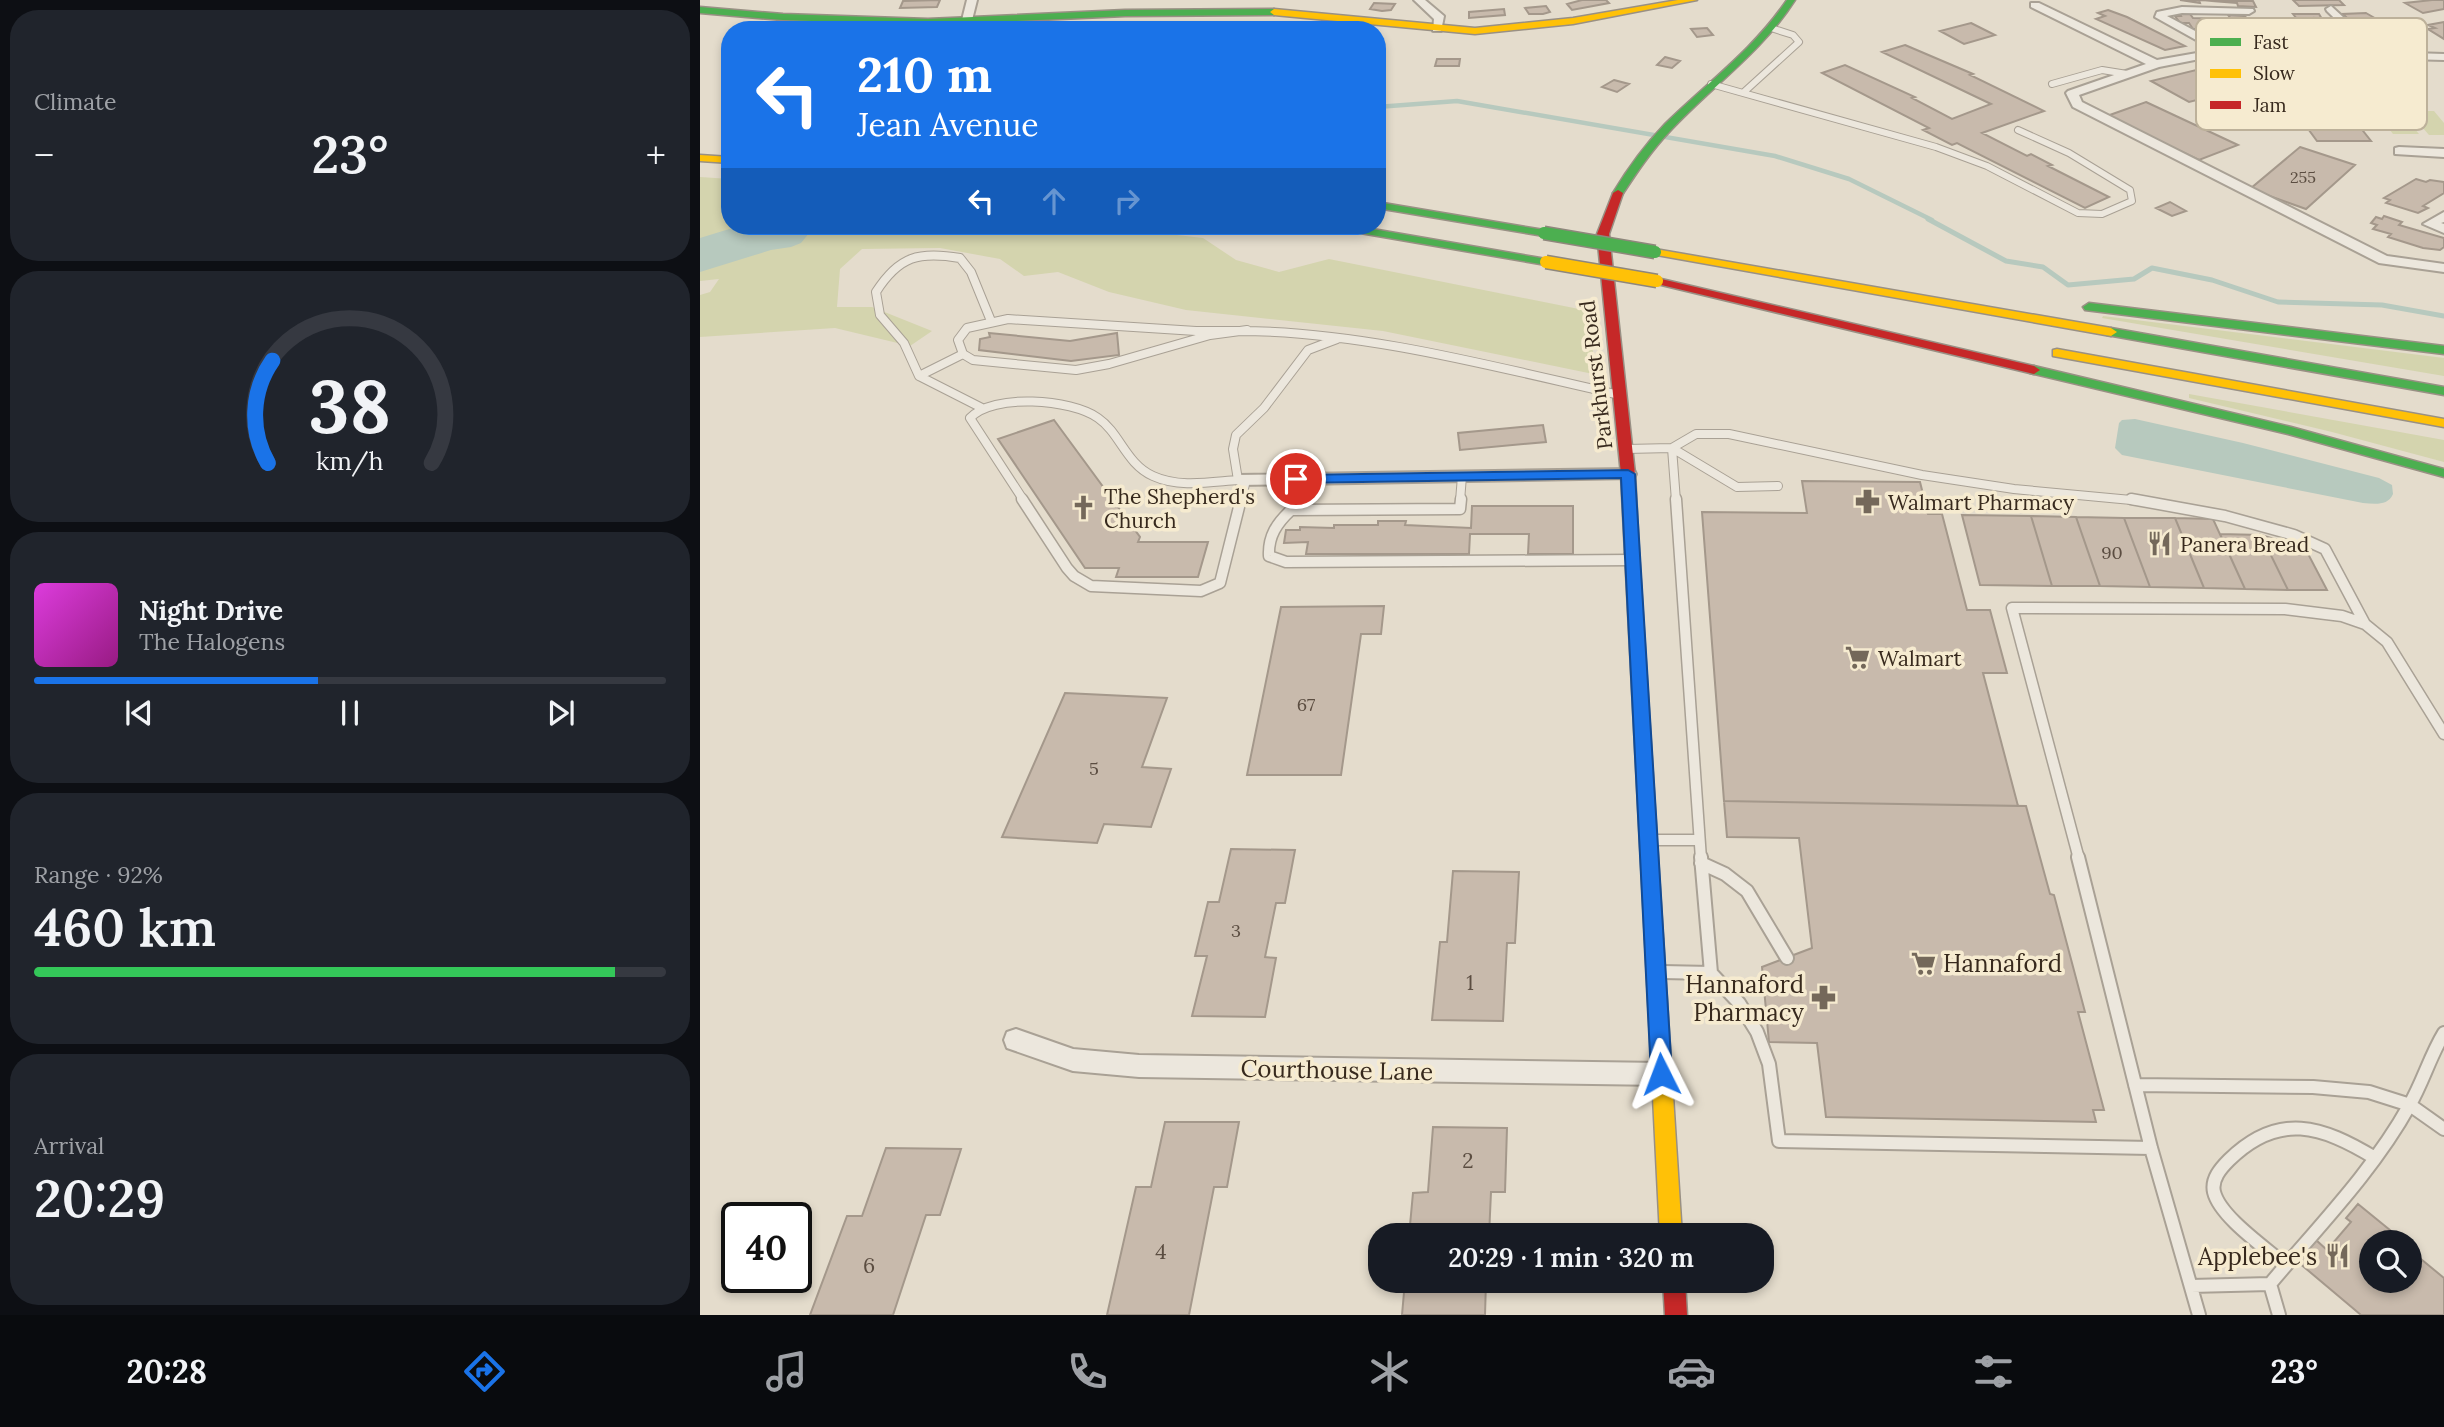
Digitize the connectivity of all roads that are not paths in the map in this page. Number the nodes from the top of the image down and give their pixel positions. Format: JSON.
{"nodes":[{"id":1,"x":972,"y":0,"type":"edge"},
{"id":2,"x":1419,"y":0,"type":"edge"},
{"id":3,"x":1693,"y":0,"type":"edge"},
{"id":4,"x":1791,"y":0,"type":"edge"},
{"id":5,"x":1255,"y":5,"type":"edge"},
{"id":6,"x":2035,"y":5,"type":"dead end"},
{"id":7,"x":2331,"y":9,"type":"dead end"},
{"id":8,"x":700,"y":10,"type":"edge"},
{"id":9,"x":2249,"y":11,"type":"dead end"},
{"id":10,"x":2340,"y":18,"type":"edge"},
{"id":11,"x":967,"y":20,"type":"junction"},
{"id":12,"x":1376,"y":21,"type":"edge"},
{"id":13,"x":1386,"y":22,"type":"edge"},
{"id":14,"x":1771,"y":28,"type":"junction"},
{"id":15,"x":1437,"y":29,"type":"junction"},
{"id":16,"x":2196,"y":37,"type":"edge"},
{"id":17,"x":2196,"y":56,"type":"edge"},
{"id":18,"x":2156,"y":64,"type":"junction"},
{"id":19,"x":2127,"y":75,"type":"junction"},
{"id":20,"x":1711,"y":84,"type":"junction"},
{"id":21,"x":2052,"y":84,"type":"dead end"},
{"id":22,"x":1744,"y":92,"type":"junction"},
{"id":23,"x":2018,"y":130,"type":"dead end"},
{"id":24,"x":2399,"y":151,"type":"dead end"},
{"id":25,"x":2442,"y":154,"type":"edge"},
{"id":26,"x":700,"y":158,"type":"edge"},
{"id":27,"x":721,"y":159,"type":"edge"},
{"id":28,"x":1386,"y":207,"type":"edge"},
{"id":29,"x":2444,"y":216,"type":"edge"},
{"id":30,"x":2444,"y":229,"type":"edge"},
{"id":31,"x":1386,"y":234,"type":"edge"},
{"id":32,"x":1654,"y":253,"type":"junction"},
{"id":33,"x":2444,"y":268,"type":"edge"},
{"id":34,"x":1657,"y":281,"type":"junction"},
{"id":35,"x":1999,"y":296,"type":"dead end"},
{"id":36,"x":2067,"y":304,"type":"dead end"},
{"id":37,"x":991,"y":321,"type":"junction"},
{"id":38,"x":1247,"y":330,"type":"junction"},
{"id":39,"x":1340,"y":338,"type":"junction"},
{"id":40,"x":1969,"y":338,"type":"dead end"},
{"id":41,"x":2037,"y":350,"type":"dead end"},
{"id":42,"x":2444,"y":350,"type":"edge"},
{"id":43,"x":963,"y":354,"type":"junction"},
{"id":44,"x":919,"y":376,"type":"junction"},
{"id":45,"x":2444,"y":391,"type":"edge"},
{"id":46,"x":1621,"y":395,"type":"junction"},
{"id":47,"x":982,"y":408,"type":"junction"},
{"id":48,"x":2444,"y":423,"type":"edge"},
{"id":49,"x":1672,"y":448,"type":"junction"},
{"id":50,"x":1626,"y":449,"type":"junction"},
{"id":51,"x":2444,"y":473,"type":"edge"},
{"id":52,"x":1628,"y":474,"type":"junction"},
{"id":53,"x":1462,"y":477,"type":"junction"},
{"id":54,"x":1296,"y":479,"type":"junction"},
{"id":55,"x":1242,"y":480,"type":"junction"},
{"id":56,"x":1778,"y":486,"type":"dead end"},
{"id":57,"x":1291,"y":510,"type":"junction"},
{"id":58,"x":1634,"y":560,"type":"junction"},
{"id":59,"x":2365,"y":624,"type":"junction"},
{"id":60,"x":2444,"y":734,"type":"edge"},
{"id":61,"x":1649,"y":839,"type":"junction"},
{"id":62,"x":1699,"y":840,"type":"junction"},
{"id":63,"x":1701,"y":863,"type":"junction"},
{"id":64,"x":1787,"y":958,"type":"dead end"},
{"id":65,"x":1656,"y":972,"type":"junction"},
{"id":66,"x":1711,"y":973,"type":"junction"},
{"id":67,"x":1016,"y":1040,"type":"dead end"},
{"id":68,"x":2442,"y":1040,"type":"edge"},
{"id":69,"x":1661,"y":1074,"type":"junction"},
{"id":70,"x":2135,"y":1085,"type":"junction"},
{"id":71,"x":2410,"y":1105,"type":"junction"},
{"id":72,"x":2444,"y":1129,"type":"edge"},
{"id":73,"x":2151,"y":1148,"type":"junction"},
{"id":74,"x":2375,"y":1158,"type":"junction"},
{"id":75,"x":1670,"y":1223,"type":"edge"},
{"id":76,"x":2285,"y":1265,"type":"junction"},
{"id":77,"x":2270,"y":1284,"type":"junction"},
{"id":78,"x":2191,"y":1286,"type":"junction"},
{"id":79,"x":1675,"y":1293,"type":"edge"},
{"id":80,"x":1676,"y":1315,"type":"edge"},
{"id":81,"x":2199,"y":1315,"type":"edge"},
{"id":82,"x":2279,"y":1315,"type":"edge"}],
"edges":[{"from":1,"to":11,"type":"street"},
{"from":2,"to":15,"type":"street"},
{"from":3,"to":15,"type":"main road"},
{"from":4,"to":14,"type":"main road","name":"Parkhurst Road"},
{"from":5,"to":11,"type":"main road"},
{"from":5,"to":12,"type":"main road"},
{"from":6,"to":18,"type":"street"},
{"from":7,"to":10,"type":"street"},
{"from":8,"to":11,"type":"main road"},
{"from":9,"to":16,"type":"street"},
{"from":13,"to":15,"type":"main road"},
{"from":14,"to":20,"type":"main road","name":"Parkhurst Road"},
{"from":14,"to":22,"type":"lane"},
{"from":17,"to":18,"type":"street"},
{"from":18,"to":19,"type":"street"},
{"from":19,"to":21,"type":"lane"},
{"from":19,"to":33,"type":"street"},
{"from":20,"to":22,"type":"lane"},
{"from":20,"to":46,"type":"main road","name":"Parkhurst Road"},
{"from":22,"to":23,"type":"lane"},
{"from":24,"to":25,"type":"street"},
{"from":26,"to":27,"type":"main road"},
{"from":28,"to":32,"type":"main road","bridge":true},
{"from":29,"to":30,"type":"street"},
{"from":31,"to":34,"type":"main road","bridge":true},
{"from":32,"to":35,"type":"main road"},
{"from":32,"to":45,"type":"main road"},
{"from":34,"to":40,"type":"main road"},
{"from":34,"to":51,"type":"main road"},
{"from":36,"to":42,"type":"main road"},
{"from":37,"to":38,"type":"lane"},
{"from":37,"to":43,"type":"lane"},
{"from":37,"to":44,"type":"lane"},
{"from":38,"to":39,"type":"lane"},
{"from":38,"to":43,"type":"lane"},
{"from":39,"to":46,"type":"lane"},
{"from":39,"to":55,"type":"lane"},
{"from":41,"to":48,"type":"main road"},
{"from":43,"to":44,"type":"lane"},
{"from":44,"to":47,"type":"lane"},
{"from":46,"to":50,"type":"main road","name":"Parkhurst Road"},
{"from":47,"to":55,"type":"lane"},
{"from":47,"to":55,"type":"lane"},
{"from":49,"to":50,"type":"lane"},
{"from":49,"to":56,"type":"lane"},
{"from":49,"to":59,"type":"lane"},
{"from":49,"to":62,"type":"lane"},
{"from":50,"to":52,"type":"main road","name":"Parkhurst Road"},
{"from":52,"to":53,"type":"street"},
{"from":52,"to":58,"type":"main road","name":"Parkhurst Road"},
{"from":53,"to":54,"type":"street"},
{"from":53,"to":57,"type":"lane"},
{"from":54,"to":55,"type":"street"},
{"from":54,"to":57,"type":"lane"},
{"from":57,"to":58,"type":"lane"},
{"from":58,"to":61,"type":"main road","name":"Parkhurst Road"},
{"from":59,"to":60,"type":"lane"},
{"from":59,"to":70,"type":"lane"},
{"from":61,"to":62,"type":"lane"},
{"from":61,"to":65,"type":"main road","name":"Parkhurst Road"},
{"from":62,"to":63,"type":"lane"},
{"from":63,"to":64,"type":"lane"},
{"from":63,"to":66,"type":"lane"},
{"from":65,"to":66,"type":"lane"},
{"from":65,"to":69,"type":"main road","name":"Parkhurst Road"},
{"from":66,"to":73,"type":"lane"},
{"from":67,"to":69,"type":"street","name":"Courthouse Lane"},
{"from":68,"to":71,"type":"lane"},
{"from":69,"to":75,"type":"main road","name":"Parkhurst Road"},
{"from":70,"to":71,"type":"lane"},
{"from":70,"to":73,"type":"lane"},
{"from":71,"to":72,"type":"lane"},
{"from":71,"to":74,"type":"lane"},
{"from":73,"to":78,"type":"lane"},
{"from":74,"to":76,"type":"lane"},
{"from":74,"to":76,"type":"lane"},
{"from":76,"to":77,"type":"lane"},
{"from":77,"to":78,"type":"lane"},
{"from":77,"to":82,"type":"lane"},
{"from":78,"to":81,"type":"lane"},
{"from":79,"to":80,"type":"main road"}]}
